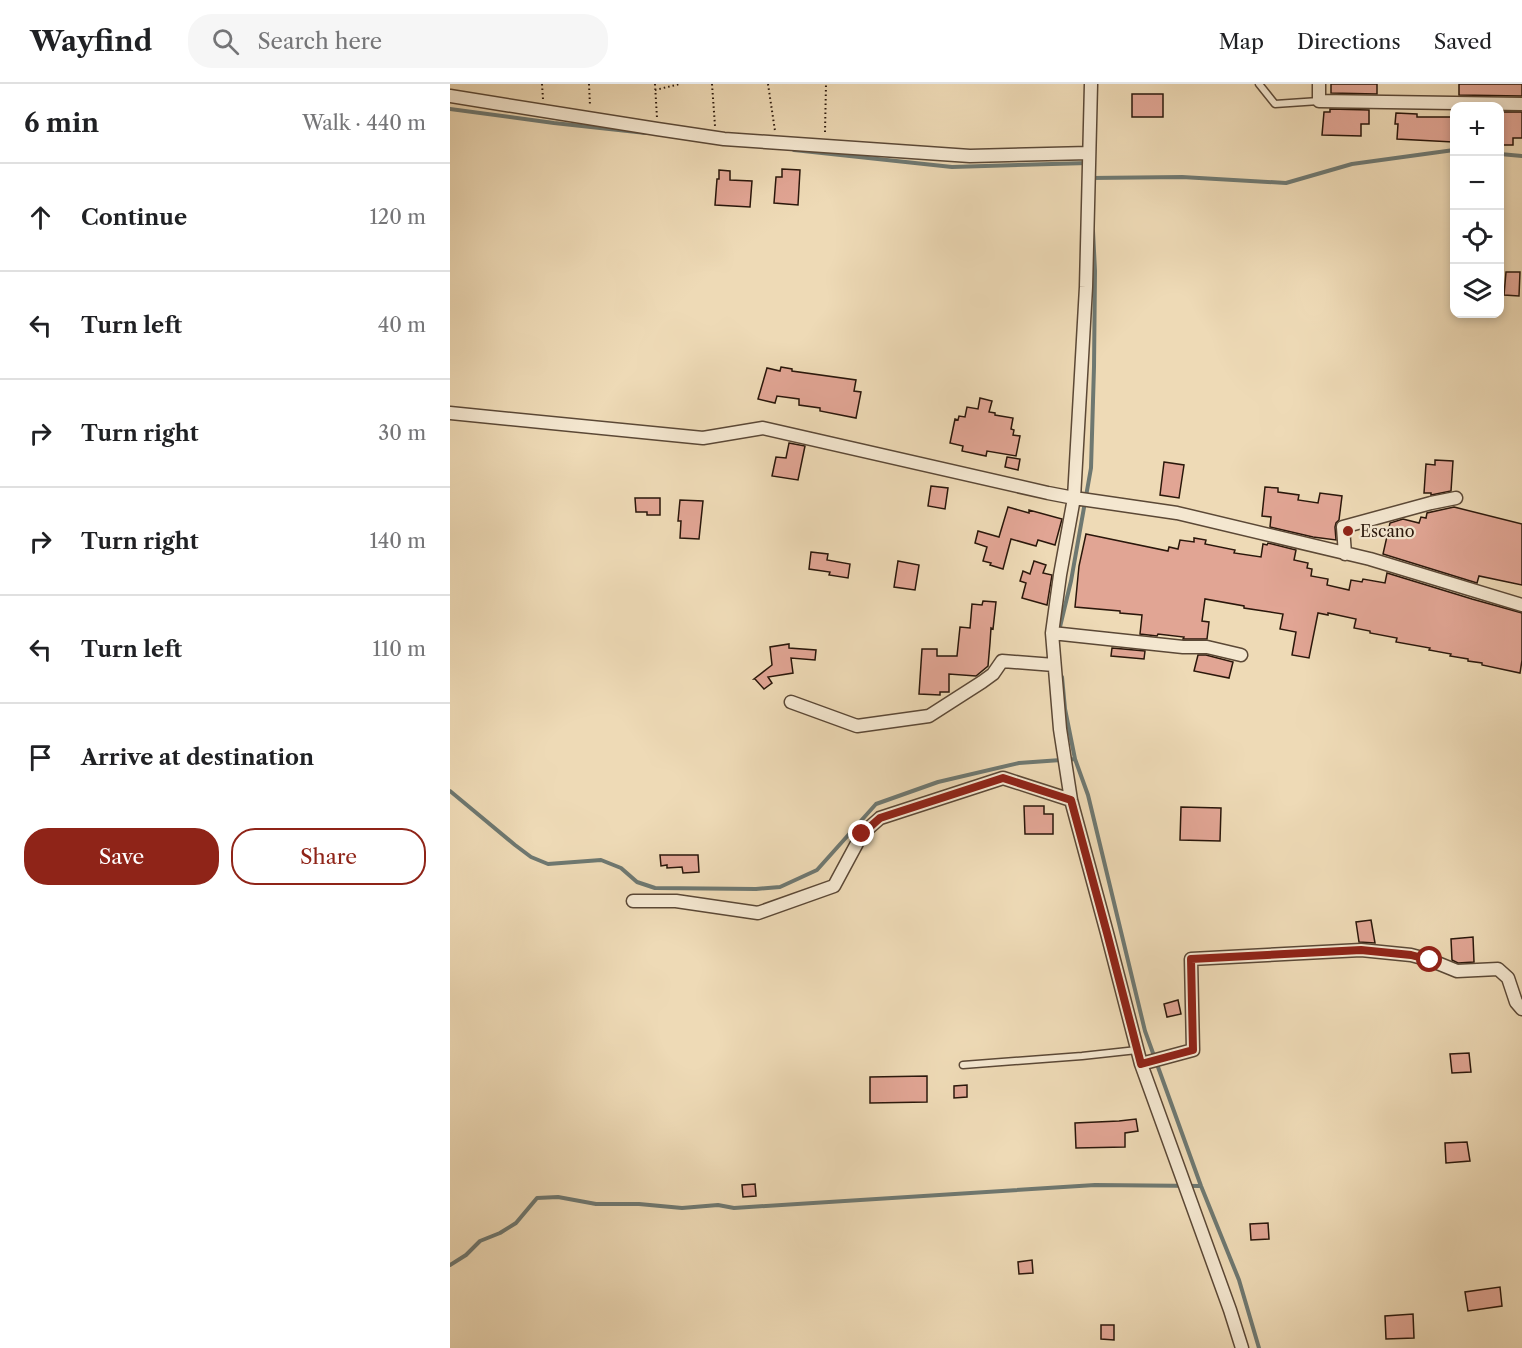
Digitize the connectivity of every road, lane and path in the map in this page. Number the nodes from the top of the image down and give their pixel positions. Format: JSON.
{"nodes":[{"id":1,"x":589,"y":84,"type":"edge"},
{"id":2,"x":655,"y":84,"type":"edge"},
{"id":3,"x":680,"y":84,"type":"edge"},
{"id":4,"x":712,"y":84,"type":"edge"},
{"id":5,"x":768,"y":84,"type":"edge"},
{"id":6,"x":826,"y":84,"type":"edge"},
{"id":7,"x":1090,"y":84,"type":"edge"},
{"id":8,"x":1259,"y":84,"type":"edge"},
{"id":9,"x":1319,"y":84,"type":"edge"},
{"id":10,"x":655,"y":90,"type":"junction"},
{"id":11,"x":450,"y":96,"type":"edge"},
{"id":12,"x":1319,"y":101,"type":"junction"},
{"id":13,"x":1522,"y":104,"type":"edge"},
{"id":14,"x":591,"y":118,"type":"junction"},
{"id":15,"x":657,"y":129,"type":"junction"},
{"id":16,"x":716,"y":138,"type":"junction"},
{"id":17,"x":777,"y":142,"type":"junction"},
{"id":18,"x":825,"y":146,"type":"junction"},
{"id":19,"x":1089,"y":153,"type":"junction"},
{"id":20,"x":450,"y":413,"type":"edge"},
{"id":21,"x":1074,"y":498,"type":"junction"},
{"id":22,"x":1456,"y":498,"type":"dead end"},
{"id":23,"x":1346,"y":554,"type":"junction"},
{"id":24,"x":1522,"y":605,"type":"edge"},
{"id":25,"x":1052,"y":633,"type":"junction"},
{"id":26,"x":1241,"y":655,"type":"dead end"},
{"id":27,"x":1054,"y":665,"type":"junction"},
{"id":28,"x":791,"y":702,"type":"dead end"},
{"id":29,"x":1071,"y":800,"type":"junction"},
{"id":30,"x":633,"y":901,"type":"dead end"},
{"id":31,"x":1522,"y":1009,"type":"edge"},
{"id":32,"x":1138,"y":1050,"type":"junction"},
{"id":33,"x":1141,"y":1064,"type":"junction"},
{"id":34,"x":963,"y":1065,"type":"dead end"},
{"id":35,"x":1242,"y":1348,"type":"edge"}],
"edges":[{"from":1,"to":14,"type":"path"},
{"from":2,"to":10,"type":"path"},
{"from":3,"to":10,"type":"path"},
{"from":4,"to":16,"type":"path"},
{"from":5,"to":17,"type":"path"},
{"from":6,"to":18,"type":"path"},
{"from":7,"to":19,"type":"street"},
{"from":8,"to":12,"type":"lane"},
{"from":9,"to":12,"type":"street"},
{"from":10,"to":15,"type":"path"},
{"from":11,"to":14,"type":"street"},
{"from":12,"to":13,"type":"street"},
{"from":14,"to":15,"type":"street"},
{"from":15,"to":16,"type":"street"},
{"from":16,"to":17,"type":"street"},
{"from":17,"to":18,"type":"street"},
{"from":18,"to":19,"type":"street"},
{"from":19,"to":21,"type":"street"},
{"from":20,"to":21,"type":"street"},
{"from":21,"to":23,"type":"street"},
{"from":21,"to":25,"type":"street"},
{"from":22,"to":23,"type":"street"},
{"from":23,"to":24,"type":"street"},
{"from":25,"to":26,"type":"street"},
{"from":25,"to":27,"type":"street"},
{"from":27,"to":28,"type":"street"},
{"from":27,"to":29,"type":"street"},
{"from":29,"to":30,"type":"street"},
{"from":29,"to":32,"type":"street"},
{"from":31,"to":33,"type":"street"},
{"from":32,"to":33,"type":"street"},
{"from":32,"to":34,"type":"lane"},
{"from":33,"to":35,"type":"street"}]}
